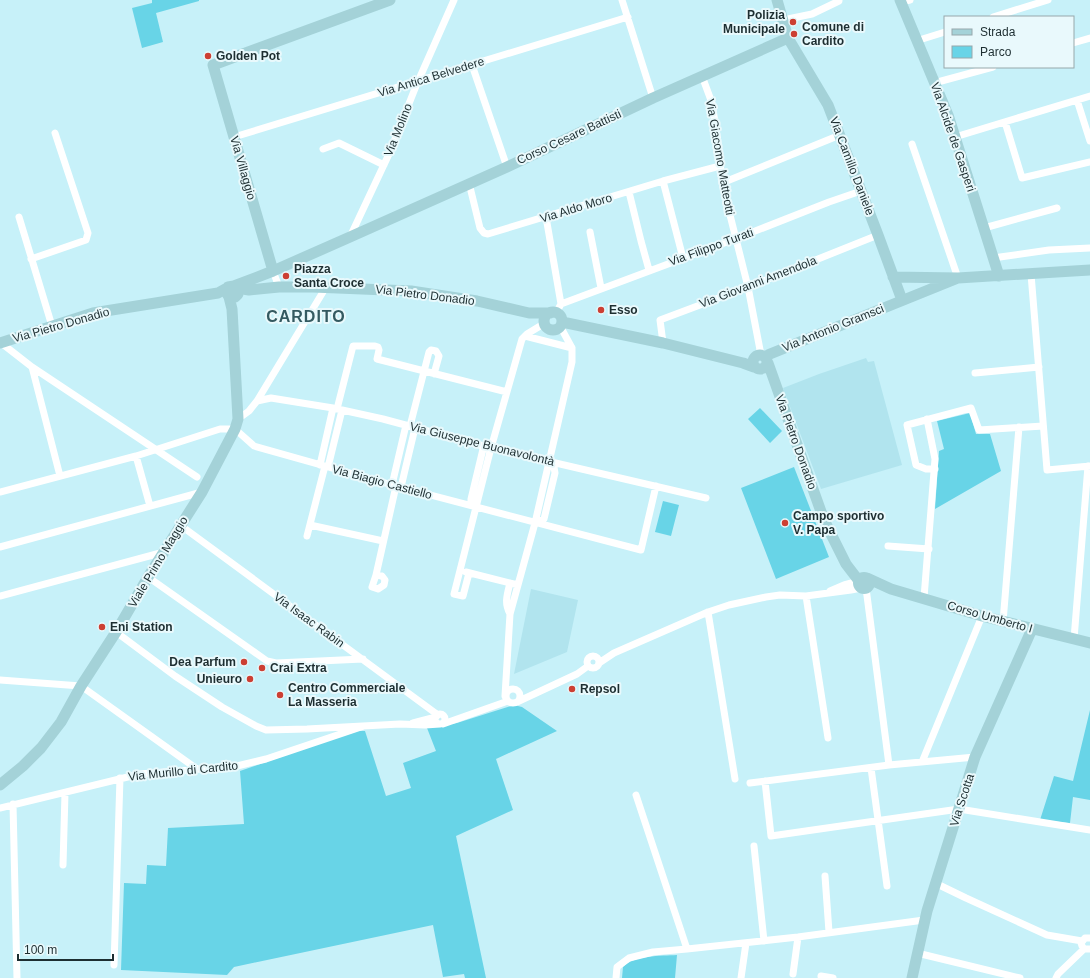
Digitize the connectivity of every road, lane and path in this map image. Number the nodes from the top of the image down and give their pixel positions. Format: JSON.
{"nodes":[{"id":1,"x":390,"y":0,"type":"edge"},
{"id":2,"x":454,"y":0,"type":"edge"},
{"id":3,"x":622,"y":0,"type":"edge"},
{"id":4,"x":776,"y":0,"type":"edge"},
{"id":5,"x":839,"y":0,"type":"edge"},
{"id":6,"x":1048,"y":0,"type":"edge"},
{"id":7,"x":904,"y":1,"type":"edge"},
{"id":8,"x":996,"y":16,"type":"edge"},
{"id":9,"x":628,"y":17,"type":"junction"},
{"id":10,"x":783,"y":20,"type":"junction"},
{"id":11,"x":944,"y":32,"type":"edge"},
{"id":12,"x":788,"y":38,"type":"junction"},
{"id":13,"x":1090,"y":38,"type":"edge"},
{"id":14,"x":916,"y":41,"type":"junction"},
{"id":15,"x":1074,"y":43,"type":"edge"},
{"id":16,"x":472,"y":64,"type":"junction"},
{"id":17,"x":988,"y":68,"type":"edge"},
{"id":18,"x":702,"y":76,"type":"junction"},
{"id":19,"x":418,"y":81,"type":"junction"},
{"id":20,"x":934,"y":83,"type":"junction"},
{"id":21,"x":1090,"y":96,"type":"edge"},
{"id":22,"x":653,"y":98,"type":"junction"},
{"id":23,"x":1077,"y":100,"type":"junction"},
{"id":24,"x":1005,"y":122,"type":"junction"},
{"id":25,"x":55,"y":133,"type":"dead end"},
{"id":26,"x":840,"y":135,"type":"junction"},
{"id":27,"x":955,"y":137,"type":"junction"},
{"id":28,"x":234,"y":138,"type":"junction"},
{"id":29,"x":1090,"y":140,"type":"edge"},
{"id":30,"x":912,"y":144,"type":"dead end"},
{"id":31,"x":323,"y":149,"type":"dead end"},
{"id":32,"x":1090,"y":162,"type":"edge"},
{"id":33,"x":384,"y":165,"type":"junction"},
{"id":34,"x":720,"y":166,"type":"junction"},
{"id":35,"x":507,"y":167,"type":"junction"},
{"id":36,"x":663,"y":181,"type":"junction"},
{"id":37,"x":469,"y":183,"type":"junction"},
{"id":38,"x":722,"y":183,"type":"junction"},
{"id":39,"x":861,"y":191,"type":"junction"},
{"id":40,"x":629,"y":192,"type":"junction"},
{"id":41,"x":1057,"y":208,"type":"dead end"},
{"id":42,"x":18,"y":217,"type":"dead end"},
{"id":43,"x":546,"y":217,"type":"junction"},
{"id":44,"x":984,"y":228,"type":"junction"},
{"id":45,"x":590,"y":232,"type":"dead end"},
{"id":46,"x":878,"y":235,"type":"junction"},
{"id":47,"x":350,"y":237,"type":"junction"},
{"id":48,"x":736,"y":239,"type":"junction"},
{"id":49,"x":1090,"y":248,"type":"edge"},
{"id":50,"x":32,"y":258,"type":"junction"},
{"id":51,"x":683,"y":258,"type":"junction"},
{"id":52,"x":993,"y":258,"type":"junction"},
{"id":53,"x":649,"y":270,"type":"junction"},
{"id":54,"x":1090,"y":270,"type":"edge"},
{"id":55,"x":274,"y":271,"type":"junction"},
{"id":56,"x":1032,"y":274,"type":"junction"},
{"id":57,"x":999,"y":276,"type":"junction"},
{"id":58,"x":893,"y":277,"type":"junction"},
{"id":59,"x":929,"y":278,"type":"junction"},
{"id":60,"x":958,"y":278,"type":"junction"},
{"id":61,"x":278,"y":287,"type":"junction"},
{"id":62,"x":326,"y":287,"type":"junction"},
{"id":63,"x":748,"y":287,"type":"junction"},
{"id":64,"x":601,"y":288,"type":"junction"},
{"id":65,"x":929,"y":290,"type":"junction"},
{"id":66,"x":233,"y":292,"type":"junction"},
{"id":67,"x":902,"y":300,"type":"junction"},
{"id":68,"x":554,"y":318,"type":"junction"},
{"id":69,"x":52,"y":326,"type":"junction"},
{"id":70,"x":525,"y":336,"type":"junction"},
{"id":71,"x":0,"y":343,"type":"edge"},
{"id":72,"x":663,"y":343,"type":"junction"},
{"id":73,"x":572,"y":348,"type":"junction"},
{"id":74,"x":761,"y":362,"type":"junction"},
{"id":75,"x":32,"y":367,"type":"junction"},
{"id":76,"x":1039,"y":367,"type":"junction"},
{"id":77,"x":424,"y":371,"type":"junction"},
{"id":78,"x":975,"y":372,"type":"dead end"},
{"id":79,"x":434,"y":374,"type":"junction"},
{"id":80,"x":507,"y":392,"type":"junction"},
{"id":81,"x":257,"y":401,"type":"junction"},
{"id":82,"x":338,"y":409,"type":"junction"},
{"id":83,"x":927,"y":419,"type":"junction"},
{"id":84,"x":237,"y":424,"type":"junction"},
{"id":85,"x":411,"y":426,"type":"junction"},
{"id":86,"x":1043,"y":426,"type":"junction"},
{"id":87,"x":1019,"y":427,"type":"junction"},
{"id":88,"x":491,"y":448,"type":"junction"},
{"id":89,"x":155,"y":449,"type":"junction"},
{"id":90,"x":136,"y":456,"type":"junction"},
{"id":91,"x":550,"y":461,"type":"junction"},
{"id":92,"x":324,"y":466,"type":"junction"},
{"id":93,"x":1089,"y":466,"type":"edge"},
{"id":94,"x":935,"y":468,"type":"junction"},
{"id":95,"x":60,"y":476,"type":"junction"},
{"id":96,"x":197,"y":477,"type":"dead end"},
{"id":97,"x":396,"y":486,"type":"junction"},
{"id":98,"x":656,"y":486,"type":"junction"},
{"id":99,"x":0,"y":492,"type":"edge"},
{"id":100,"x":202,"y":492,"type":"junction"},
{"id":101,"x":706,"y":498,"type":"dead end"},
{"id":102,"x":1087,"y":504,"type":"edge"},
{"id":103,"x":150,"y":506,"type":"junction"},
{"id":104,"x":476,"y":508,"type":"junction"},
{"id":105,"x":535,"y":523,"type":"junction"},
{"id":106,"x":180,"y":526,"type":"junction"},
{"id":107,"x":310,"y":526,"type":"junction"},
{"id":108,"x":308,"y":536,"type":"dead end"},
{"id":109,"x":383,"y":541,"type":"junction"},
{"id":110,"x":0,"y":546,"type":"edge"},
{"id":111,"x":888,"y":546,"type":"dead end"},
{"id":112,"x":929,"y":549,"type":"junction"},
{"id":113,"x":165,"y":552,"type":"junction"},
{"id":114,"x":461,"y":571,"type":"junction"},
{"id":115,"x":469,"y":573,"type":"junction"},
{"id":116,"x":376,"y":575,"type":"dead end"},
{"id":117,"x":148,"y":577,"type":"junction"},
{"id":118,"x":861,"y":581,"type":"junction"},
{"id":119,"x":510,"y":583,"type":"junction"},
{"id":120,"x":518,"y":585,"type":"junction"},
{"id":121,"x":828,"y":592,"type":"junction"},
{"id":122,"x":0,"y":596,"type":"edge"},
{"id":123,"x":806,"y":596,"type":"junction"},
{"id":124,"x":924,"y":598,"type":"junction"},
{"id":125,"x":708,"y":612,"type":"junction"},
{"id":126,"x":510,"y":614,"type":"junction"},
{"id":127,"x":982,"y":616,"type":"junction"},
{"id":128,"x":1003,"y":622,"type":"junction"},
{"id":129,"x":1032,"y":629,"type":"junction"},
{"id":130,"x":116,"y":632,"type":"junction"},
{"id":131,"x":1074,"y":639,"type":"junction"},
{"id":132,"x":1090,"y":643,"type":"edge"},
{"id":133,"x":363,"y":659,"type":"junction"},
{"id":134,"x":599,"y":663,"type":"junction"},
{"id":135,"x":588,"y":666,"type":"junction"},
{"id":136,"x":508,"y":671,"type":"junction"},
{"id":137,"x":0,"y":680,"type":"edge"},
{"id":138,"x":81,"y":686,"type":"junction"},
{"id":139,"x":517,"y":690,"type":"junction"},
{"id":140,"x":538,"y":692,"type":"junction"},
{"id":141,"x":507,"y":698,"type":"junction"},
{"id":142,"x":517,"y":702,"type":"junction"},
{"id":143,"x":439,"y":716,"type":"junction"},
{"id":144,"x":457,"y":718,"type":"junction"},
{"id":145,"x":409,"y":724,"type":"junction"},
{"id":146,"x":441,"y":724,"type":"junction"},
{"id":147,"x":364,"y":726,"type":"junction"},
{"id":148,"x":828,"y":738,"type":"dead end"},
{"id":149,"x":975,"y":757,"type":"junction"},
{"id":150,"x":922,"y":762,"type":"junction"},
{"id":151,"x":889,"y":766,"type":"junction"},
{"id":152,"x":872,"y":768,"type":"junction"},
{"id":153,"x":197,"y":769,"type":"junction"},
{"id":154,"x":120,"y":778,"type":"junction"},
{"id":155,"x":735,"y":779,"type":"dead end"},
{"id":156,"x":765,"y":781,"type":"junction"},
{"id":157,"x":750,"y":783,"type":"dead end"},
{"id":158,"x":0,"y":785,"type":"edge"},
{"id":159,"x":64,"y":793,"type":"junction"},
{"id":160,"x":636,"y":795,"type":"dead end"},
{"id":161,"x":13,"y":804,"type":"junction"},
{"id":162,"x":0,"y":808,"type":"edge"},
{"id":163,"x":959,"y":809,"type":"junction"},
{"id":164,"x":878,"y":820,"type":"junction"},
{"id":165,"x":1090,"y":830,"type":"edge"},
{"id":166,"x":754,"y":846,"type":"dead end"},
{"id":167,"x":63,"y":865,"type":"dead end"},
{"id":168,"x":825,"y":876,"type":"dead end"},
{"id":169,"x":935,"y":883,"type":"junction"},
{"id":170,"x":887,"y":886,"type":"dead end"},
{"id":171,"x":924,"y":920,"type":"junction"},
{"id":172,"x":829,"y":932,"type":"junction"},
{"id":173,"x":798,"y":937,"type":"junction"},
{"id":174,"x":1090,"y":938,"type":"edge"},
{"id":175,"x":764,"y":941,"type":"junction"},
{"id":176,"x":1082,"y":941,"type":"junction"},
{"id":177,"x":746,"y":942,"type":"junction"},
{"id":178,"x":687,"y":949,"type":"junction"},
{"id":179,"x":1087,"y":949,"type":"edge"},
{"id":180,"x":917,"y":953,"type":"junction"},
{"id":181,"x":114,"y":965,"type":"dead end"},
{"id":182,"x":792,"y":974,"type":"dead end"},
{"id":183,"x":821,"y":976,"type":"dead end"},
{"id":184,"x":17,"y":978,"type":"edge"},
{"id":185,"x":616,"y":978,"type":"edge"},
{"id":186,"x":742,"y":978,"type":"edge"},
{"id":187,"x":833,"y":978,"type":"edge"},
{"id":188,"x":912,"y":978,"type":"edge"},
{"id":189,"x":1020,"y":978,"type":"edge"},
{"id":190,"x":1056,"y":978,"type":"edge"}],
"edges":[{"from":1,"to":28,"type":"street","name":"Via Villaggio"},
{"from":2,"to":19,"type":"street","name":"Via Molino"},
{"from":3,"to":9,"type":"street"},
{"from":4,"to":10,"type":"street","name":"Via Camillo Daniele"},
{"from":5,"to":10,"type":"street"},
{"from":6,"to":8,"type":"street"},
{"from":7,"to":14,"type":"street","name":"Via Alcide de Gasperi"},
{"from":9,"to":16,"type":"street","name":"Via Antica Belvedere"},
{"from":9,"to":22,"type":"street"},
{"from":10,"to":12,"type":"street","name":"Via Camillo Daniele"},
{"from":11,"to":14,"type":"street"},
{"from":12,"to":18,"type":"street","name":"Corso Cesare Battisti"},
{"from":12,"to":26,"type":"street","name":"Via Camillo Daniele"},
{"from":13,"to":15,"type":"street"},
{"from":14,"to":20,"type":"street","name":"Via Alcide de Gasperi"},
{"from":16,"to":19,"type":"street","name":"Via Antica Belvedere"},
{"from":16,"to":35,"type":"street"},
{"from":17,"to":20,"type":"street"},
{"from":18,"to":22,"type":"street","name":"Corso Cesare Battisti"},
{"from":18,"to":34,"type":"street","name":"Via Giacomo Matteotti"},
{"from":19,"to":28,"type":"street","name":"Via Antica Belvedere"},
{"from":19,"to":33,"type":"street","name":"Via Molino"},
{"from":20,"to":27,"type":"street","name":"Via Alcide de Gasperi"},
{"from":21,"to":23,"type":"street"},
{"from":22,"to":35,"type":"street","name":"Corso Cesare Battisti"},
{"from":23,"to":24,"type":"street"},
{"from":23,"to":29,"type":"street"},
{"from":24,"to":27,"type":"street"},
{"from":24,"to":32,"type":"street"},
{"from":25,"to":50,"type":"street"},
{"from":26,"to":38,"type":"street"},
{"from":26,"to":39,"type":"street","name":"Via Camillo Daniele"},
{"from":27,"to":44,"type":"street","name":"Via Alcide de Gasperi"},
{"from":28,"to":55,"type":"street","name":"Via Villaggio"},
{"from":30,"to":60,"type":"street"},
{"from":31,"to":33,"type":"street"},
{"from":33,"to":47,"type":"street","name":"Via Molino"},
{"from":34,"to":36,"type":"street","name":"Via Aldo Moro"},
{"from":34,"to":38,"type":"street","name":"Via Giacomo Matteotti"},
{"from":35,"to":37,"type":"street","name":"Corso Cesare Battisti"},
{"from":36,"to":40,"type":"street","name":"Via Aldo Moro"},
{"from":36,"to":51,"type":"street"},
{"from":37,"to":43,"type":"street","name":"Via Aldo Moro"},
{"from":37,"to":47,"type":"street","name":"Corso Cesare Battisti"},
{"from":38,"to":48,"type":"street","name":"Via Giacomo Matteotti"},
{"from":39,"to":46,"type":"street","name":"Via Camillo Daniele"},
{"from":39,"to":48,"type":"street","name":"Via Filippo Turati"},
{"from":40,"to":43,"type":"street","name":"Via Aldo Moro"},
{"from":40,"to":53,"type":"street"},
{"from":41,"to":44,"type":"street"},
{"from":42,"to":50,"type":"street"},
{"from":43,"to":68,"type":"street"},
{"from":44,"to":52,"type":"street","name":"Via Alcide de Gasperi"},
{"from":45,"to":64,"type":"street"},
{"from":46,"to":58,"type":"street","name":"Via Camillo Daniele"},
{"from":46,"to":63,"type":"street","name":"Via Giovanni Amendola"},
{"from":47,"to":55,"type":"street","name":"Corso Cesare Battisti"},
{"from":48,"to":51,"type":"street","name":"Via Filippo Turati"},
{"from":48,"to":63,"type":"street","name":"Via Giacomo Matteotti"},
{"from":49,"to":52,"type":"street"},
{"from":50,"to":69,"type":"street"},
{"from":51,"to":53,"type":"street","name":"Via Filippo Turati"},
{"from":52,"to":57,"type":"street","name":"Via Alcide de Gasperi"},
{"from":53,"to":64,"type":"street","name":"Via Filippo Turati"},
{"from":54,"to":56,"type":"street"},
{"from":55,"to":61,"type":"street"},
{"from":55,"to":66,"type":"street","name":"Corso Cesare Battisti"},
{"from":56,"to":57,"type":"street"},
{"from":56,"to":76,"type":"street"},
{"from":57,"to":60,"type":"street"},
{"from":58,"to":59,"type":"street"},
{"from":58,"to":67,"type":"street","name":"Via Camillo Daniele"},
{"from":59,"to":60,"type":"street"},
{"from":59,"to":65,"type":"street"},
{"from":60,"to":65,"type":"street","name":"Via Antonio Gramsci"},
{"from":61,"to":62,"type":"street","name":"Via Pietro Donadio"},
{"from":61,"to":66,"type":"street","name":"Via Pietro Donadio"},
{"from":62,"to":68,"type":"street","name":"Via Pietro Donadio"},
{"from":62,"to":81,"type":"street"},
{"from":63,"to":72,"type":"street","name":"Via Giovanni Amendola"},
{"from":63,"to":74,"type":"street","name":"Via Giacomo Matteotti"},
{"from":64,"to":68,"type":"street","name":"Via Filippo Turati"},
{"from":65,"to":67,"type":"street","name":"Via Antonio Gramsci"},
{"from":66,"to":69,"type":"street","name":"Via Pietro Donadio"},
{"from":66,"to":84,"type":"street"},
{"from":67,"to":74,"type":"street","name":"Via Antonio Gramsci"},
{"from":68,"to":70,"type":"street","name":"Via Filippo Turati"},
{"from":68,"to":72,"type":"street","name":"Via Pietro Donadio"},
{"from":68,"to":73,"type":"street"},
{"from":69,"to":71,"type":"street","name":"Via Pietro Donadio"},
{"from":70,"to":73,"type":"street"},
{"from":70,"to":80,"type":"street"},
{"from":71,"to":75,"type":"street"},
{"from":72,"to":74,"type":"street","name":"Via Pietro Donadio"},
{"from":73,"to":91,"type":"street"},
{"from":74,"to":118,"type":"street","name":"Via Pietro Donadio"},
{"from":75,"to":89,"type":"street"},
{"from":75,"to":95,"type":"street"},
{"from":76,"to":78,"type":"street"},
{"from":76,"to":86,"type":"street"},
{"from":77,"to":79,"type":"street"},
{"from":77,"to":79,"type":"street"},
{"from":77,"to":82,"type":"street"},
{"from":77,"to":85,"type":"street"},
{"from":79,"to":80,"type":"street"},
{"from":80,"to":88,"type":"street"},
{"from":81,"to":82,"type":"street","name":"Via Giuseppe Buonavolontà"},
{"from":81,"to":84,"type":"street"},
{"from":82,"to":85,"type":"street","name":"Via Giuseppe Buonavolontà"},
{"from":82,"to":92,"type":"street"},
{"from":83,"to":87,"type":"street"},
{"from":83,"to":94,"type":"street"},
{"from":83,"to":94,"type":"street"},
{"from":84,"to":89,"type":"street"},
{"from":84,"to":92,"type":"street","name":"Via Biagio Castiello"},
{"from":84,"to":100,"type":"street","name":"Viale Primo Maggio"},
{"from":85,"to":88,"type":"street","name":"Via Giuseppe Buonavolontà"},
{"from":85,"to":97,"type":"street"},
{"from":86,"to":87,"type":"street"},
{"from":86,"to":93,"type":"street"},
{"from":87,"to":128,"type":"street"},
{"from":88,"to":91,"type":"street","name":"Via Giuseppe Buonavolontà"},
{"from":88,"to":104,"type":"street"},
{"from":89,"to":90,"type":"street"},
{"from":89,"to":96,"type":"street"},
{"from":90,"to":95,"type":"street"},
{"from":90,"to":103,"type":"street"},
{"from":91,"to":98,"type":"street","name":"Via Giuseppe Buonavolontà"},
{"from":91,"to":105,"type":"street"},
{"from":92,"to":97,"type":"street","name":"Via Biagio Castiello"},
{"from":92,"to":107,"type":"street"},
{"from":93,"to":102,"type":"street"},
{"from":94,"to":112,"type":"street"},
{"from":95,"to":99,"type":"street"},
{"from":97,"to":104,"type":"street","name":"Via Biagio Castiello"},
{"from":97,"to":109,"type":"street"},
{"from":98,"to":101,"type":"street","name":"Via Giuseppe Buonavolontà"},
{"from":98,"to":105,"type":"street","name":"Via Biagio Castiello"},
{"from":100,"to":103,"type":"street"},
{"from":100,"to":106,"type":"street","name":"Viale Primo Maggio"},
{"from":102,"to":131,"type":"street"},
{"from":103,"to":110,"type":"street"},
{"from":104,"to":105,"type":"street","name":"Via Biagio Castiello"},
{"from":104,"to":114,"type":"street"},
{"from":105,"to":120,"type":"street"},
{"from":106,"to":113,"type":"street","name":"Viale Primo Maggio"},
{"from":106,"to":133,"type":"street","name":"Via Isaac Rabin"},
{"from":107,"to":108,"type":"street"},
{"from":107,"to":109,"type":"street"},
{"from":109,"to":116,"type":"street"},
{"from":111,"to":112,"type":"street"},
{"from":112,"to":124,"type":"street"},
{"from":113,"to":117,"type":"street","name":"Viale Primo Maggio"},
{"from":113,"to":122,"type":"street"},
{"from":114,"to":115,"type":"street"},
{"from":114,"to":115,"type":"street"},
{"from":115,"to":119,"type":"street"},
{"from":117,"to":130,"type":"street","name":"Viale Primo Maggio"},
{"from":117,"to":133,"type":"street"},
{"from":118,"to":121,"type":"street"},
{"from":118,"to":121,"type":"street"},
{"from":118,"to":124,"type":"street","name":"Corso Umberto I"},
{"from":118,"to":151,"type":"street"},
{"from":119,"to":120,"type":"street"},
{"from":119,"to":126,"type":"street"},
{"from":120,"to":126,"type":"street"},
{"from":121,"to":123,"type":"street"},
{"from":123,"to":125,"type":"street"},
{"from":123,"to":148,"type":"street"},
{"from":124,"to":127,"type":"street","name":"Corso Umberto I"},
{"from":125,"to":134,"type":"street"},
{"from":125,"to":155,"type":"street"},
{"from":126,"to":136,"type":"street"},
{"from":127,"to":128,"type":"street","name":"Corso Umberto I"},
{"from":127,"to":150,"type":"street"},
{"from":128,"to":129,"type":"street","name":"Corso Umberto I"},
{"from":129,"to":131,"type":"street","name":"Corso Umberto I"},
{"from":129,"to":149,"type":"street","name":"Via Scotta"},
{"from":130,"to":138,"type":"street","name":"Viale Primo Maggio"},
{"from":130,"to":147,"type":"street"},
{"from":131,"to":132,"type":"street","name":"Corso Umberto I"},
{"from":133,"to":143,"type":"street","name":"Via Isaac Rabin"},
{"from":134,"to":135,"type":"street"},
{"from":134,"to":135,"type":"street"},
{"from":135,"to":140,"type":"street"},
{"from":136,"to":139,"type":"street"},
{"from":136,"to":141,"type":"street"},
{"from":137,"to":138,"type":"street"},
{"from":138,"to":153,"type":"street"},
{"from":138,"to":158,"type":"street","name":"Viale Primo Maggio"},
{"from":139,"to":140,"type":"street"},
{"from":139,"to":141,"type":"street"},
{"from":139,"to":142,"type":"street"},
{"from":140,"to":142,"type":"street"},
{"from":141,"to":142,"type":"street"},
{"from":141,"to":144,"type":"street"},
{"from":143,"to":144,"type":"street"},
{"from":143,"to":145,"type":"street"},
{"from":143,"to":146,"type":"street"},
{"from":144,"to":146,"type":"street"},
{"from":145,"to":146,"type":"street"},
{"from":145,"to":147,"type":"street"},
{"from":147,"to":153,"type":"street","name":"Via Murillo di Cardito"},
{"from":149,"to":150,"type":"street"},
{"from":149,"to":163,"type":"street","name":"Via Scotta"},
{"from":150,"to":151,"type":"street"},
{"from":151,"to":152,"type":"street"},
{"from":152,"to":156,"type":"street"},
{"from":152,"to":164,"type":"street"},
{"from":153,"to":154,"type":"street","name":"Via Murillo di Cardito"},
{"from":154,"to":159,"type":"street","name":"Via Murillo di Cardito"},
{"from":154,"to":181,"type":"street"},
{"from":156,"to":157,"type":"street"},
{"from":156,"to":164,"type":"street"},
{"from":159,"to":161,"type":"street","name":"Via Murillo di Cardito"},
{"from":159,"to":167,"type":"street"},
{"from":160,"to":178,"type":"street"},
{"from":161,"to":162,"type":"street","name":"Via Murillo di Cardito"},
{"from":161,"to":184,"type":"street"},
{"from":163,"to":164,"type":"street"},
{"from":163,"to":165,"type":"street"},
{"from":163,"to":169,"type":"street","name":"Via Scotta"},
{"from":164,"to":170,"type":"street"},
{"from":166,"to":175,"type":"street"},
{"from":168,"to":172,"type":"street"},
{"from":169,"to":171,"type":"street","name":"Via Scotta"},
{"from":169,"to":176,"type":"street"},
{"from":171,"to":172,"type":"street"},
{"from":171,"to":180,"type":"street","name":"Via Scotta"},
{"from":172,"to":173,"type":"street"},
{"from":173,"to":175,"type":"street"},
{"from":173,"to":182,"type":"street"},
{"from":174,"to":176,"type":"street"},
{"from":175,"to":177,"type":"street"},
{"from":176,"to":179,"type":"street"},
{"from":177,"to":178,"type":"street"},
{"from":177,"to":186,"type":"street"},
{"from":178,"to":185,"type":"street"},
{"from":179,"to":190,"type":"street"},
{"from":180,"to":188,"type":"street","name":"Via Scotta"},
{"from":180,"to":189,"type":"street"},
{"from":183,"to":187,"type":"street"}]}
